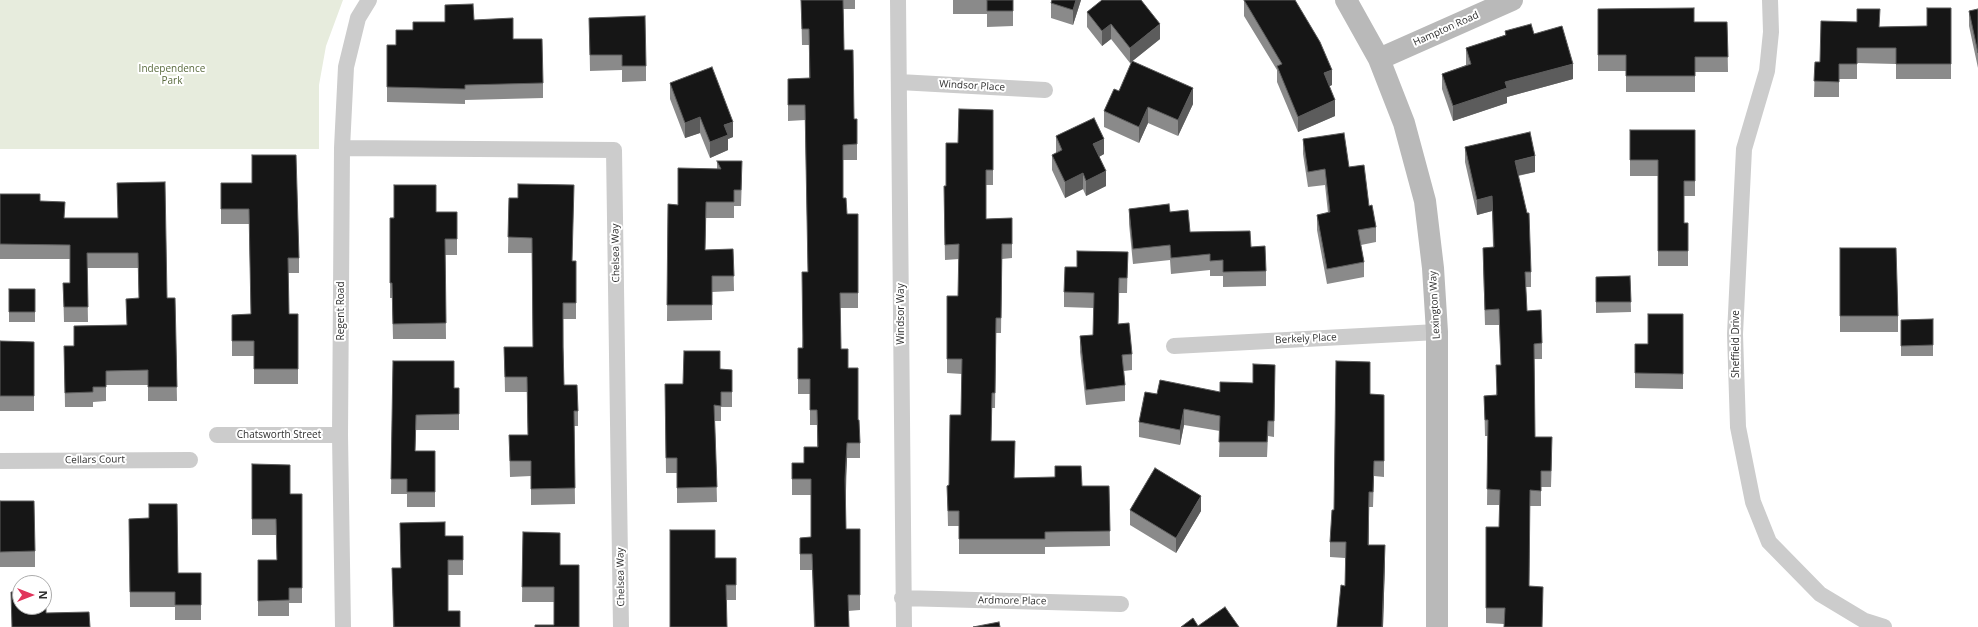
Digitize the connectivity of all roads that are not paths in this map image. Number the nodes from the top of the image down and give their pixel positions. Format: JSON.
{"nodes":[{"id":1,"x":369,"y":0,"type":"edge"},
{"id":2,"x":898,"y":0,"type":"edge"},
{"id":3,"x":1346,"y":0,"type":"edge"},
{"id":4,"x":1512,"y":0,"type":"edge"},
{"id":5,"x":1770,"y":0,"type":"edge"},
{"id":6,"x":1379,"y":59,"type":"junction"},
{"id":7,"x":899,"y":82,"type":"junction"},
{"id":8,"x":1045,"y":90,"type":"dead end"},
{"id":9,"x":342,"y":148,"type":"junction"},
{"id":10,"x":1437,"y":332,"type":"junction"},
{"id":11,"x":1174,"y":346,"type":"dead end"},
{"id":12,"x":217,"y":435,"type":"dead end"},
{"id":13,"x":340,"y":435,"type":"junction"},
{"id":14,"x":190,"y":460,"type":"dead end"},
{"id":15,"x":0,"y":461,"type":"edge"},
{"id":16,"x":902,"y":598,"type":"junction"},
{"id":17,"x":1121,"y":604,"type":"dead end"},
{"id":18,"x":343,"y":627,"type":"edge"},
{"id":19,"x":621,"y":627,"type":"edge"},
{"id":20,"x":904,"y":627,"type":"edge"},
{"id":21,"x":1437,"y":627,"type":"edge"},
{"id":22,"x":1884,"y":627,"type":"edge"}],
"edges":[{"from":1,"to":9,"type":"street","name":"Regent Road"},
{"from":2,"to":7,"type":"street","name":"Windsor Way"},
{"from":3,"to":6,"type":"street","name":"Lexington Way"},
{"from":4,"to":6,"type":"street","name":"Hampton Road"},
{"from":5,"to":22,"type":"street","name":"Sheffield Drive"},
{"from":6,"to":10,"type":"street","name":"Lexington Way"},
{"from":7,"to":8,"type":"street","name":"Windsor Place"},
{"from":7,"to":16,"type":"street","name":"Windsor Way"},
{"from":9,"to":13,"type":"street","name":"Regent Road"},
{"from":9,"to":19,"type":"street","name":"Chelsea Way"},
{"from":10,"to":11,"type":"street","name":"Berkely Place"},
{"from":10,"to":21,"type":"street","name":"Lexington Way"},
{"from":12,"to":13,"type":"street","name":"Chatsworth Street"},
{"from":13,"to":18,"type":"street","name":"Regent Road"},
{"from":14,"to":15,"type":"street","name":"Cellars Court"},
{"from":16,"to":17,"type":"street","name":"Ardmore Place"},
{"from":16,"to":20,"type":"street","name":"Windsor Way"}]}
